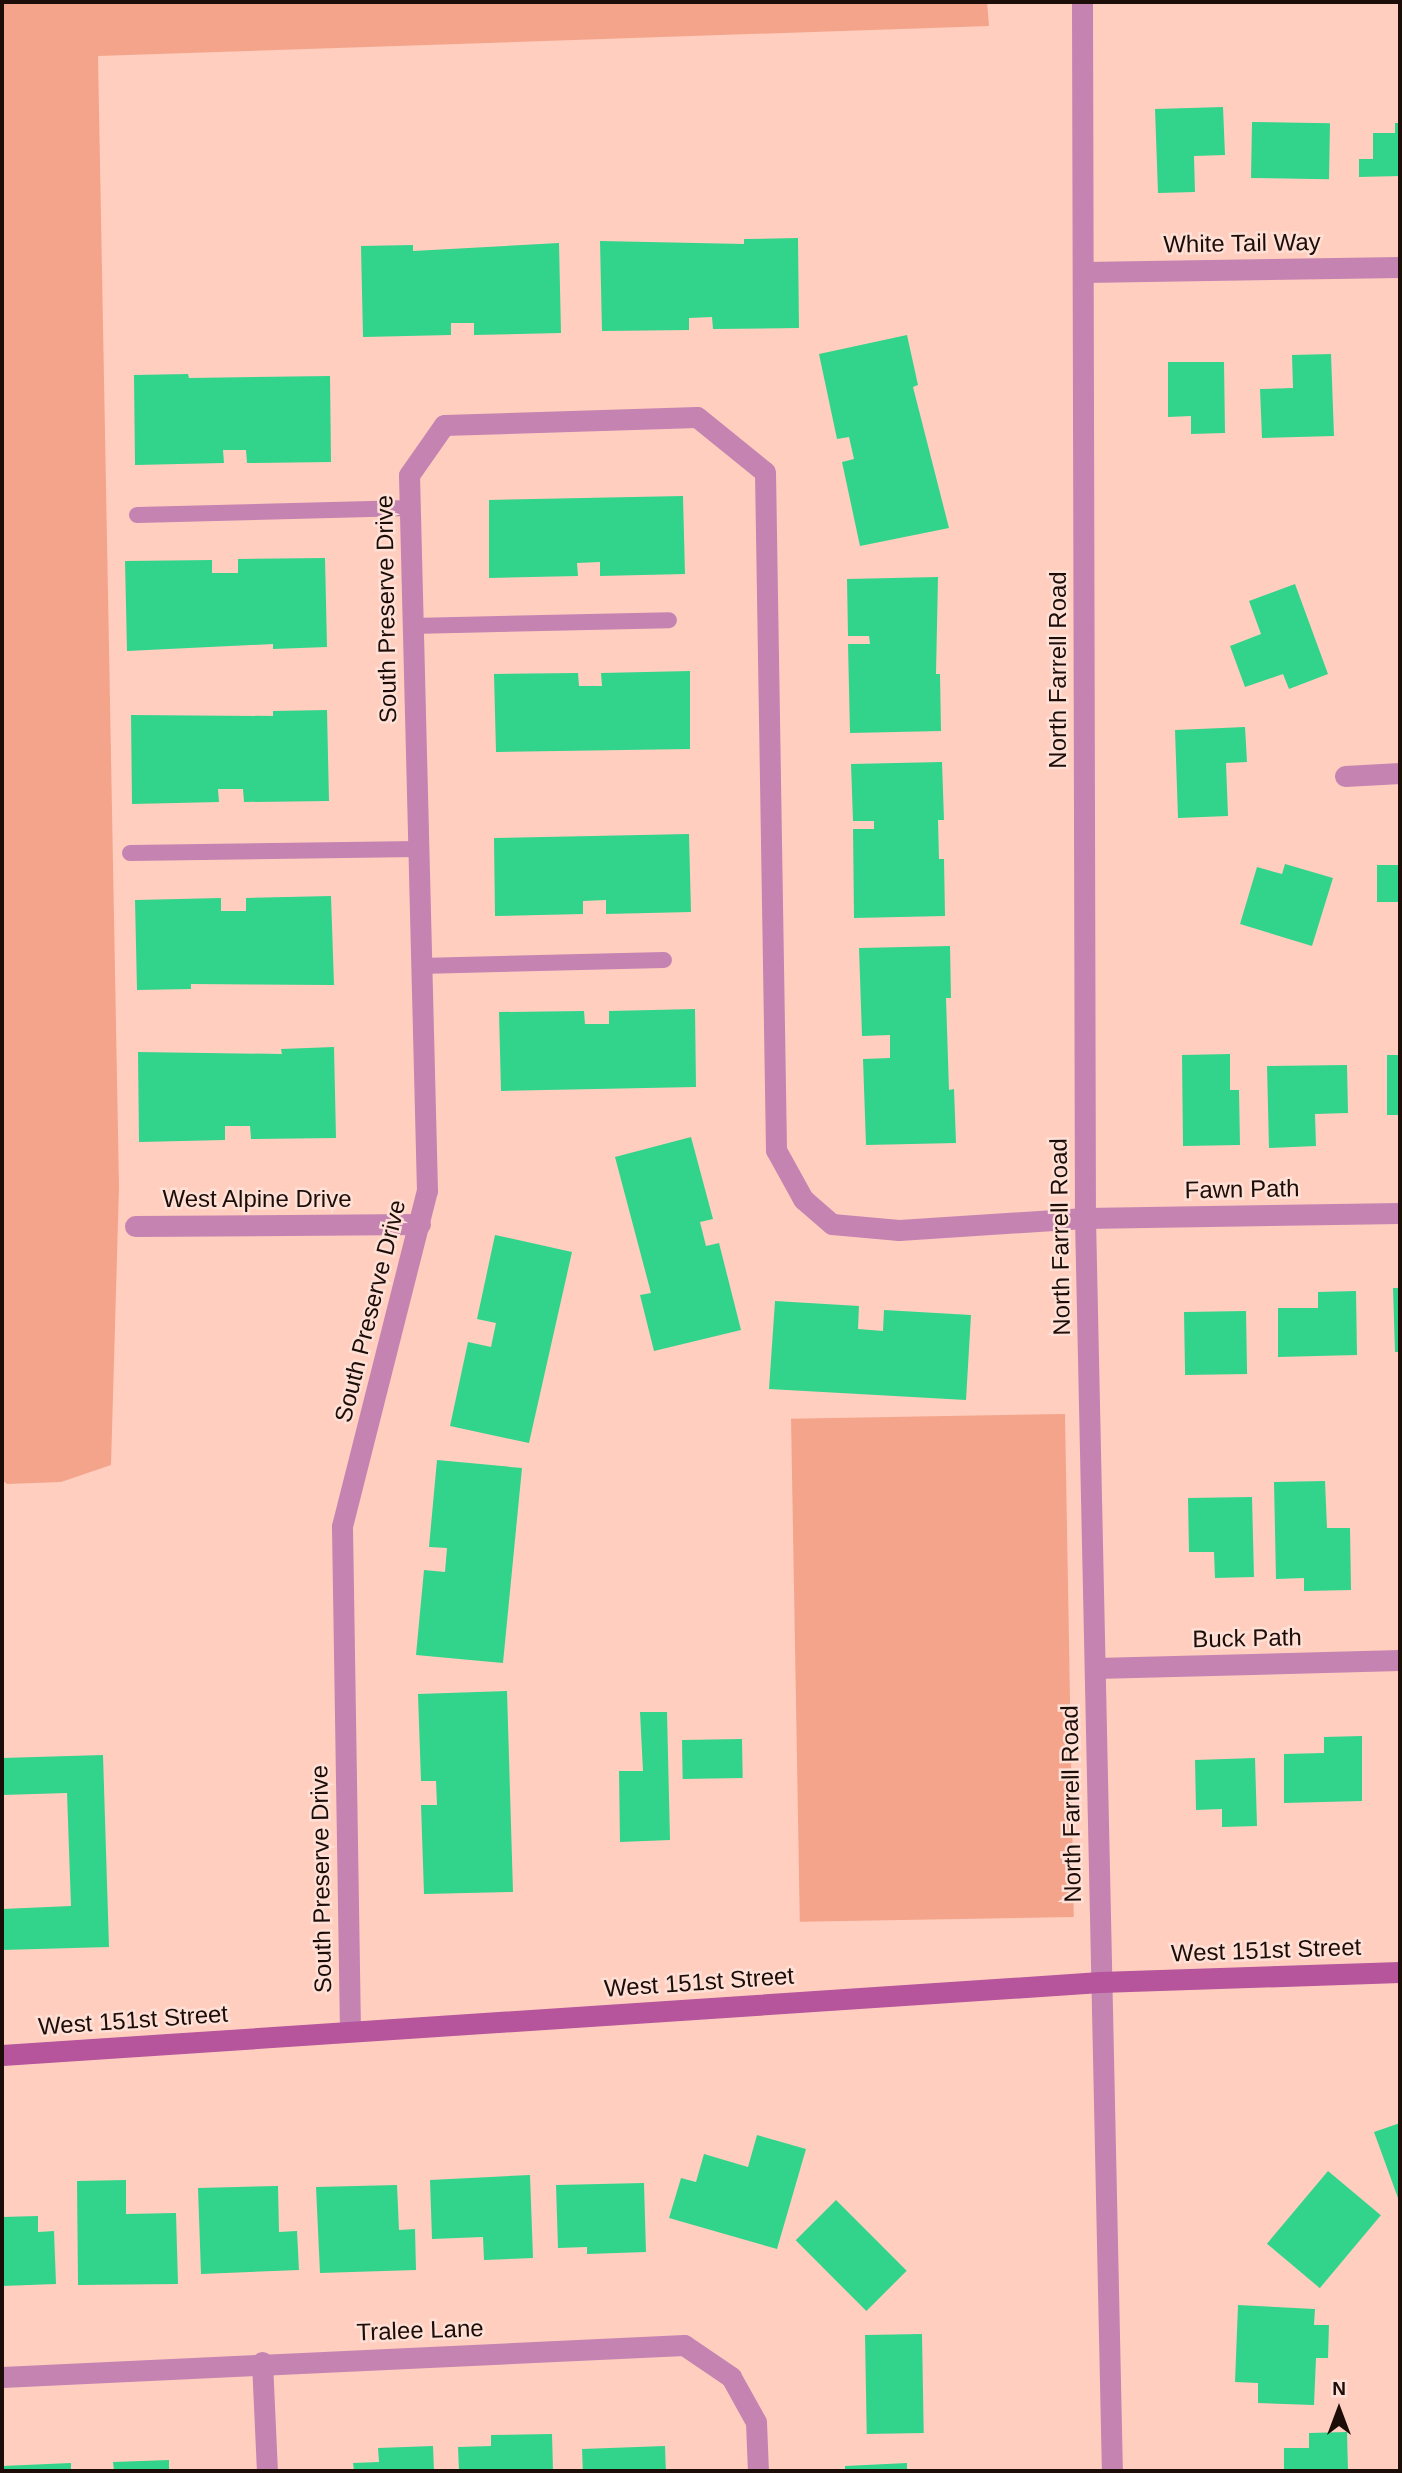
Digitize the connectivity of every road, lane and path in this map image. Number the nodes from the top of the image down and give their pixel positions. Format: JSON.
{"nodes":[{"id":1,"x":1082,"y":2,"type":"edge"},
{"id":2,"x":1400,"y":267,"type":"edge"},
{"id":3,"x":1084,"y":272,"type":"junction"},
{"id":4,"x":410,"y":508,"type":"junction"},
{"id":5,"x":136,"y":515,"type":"dead end"},
{"id":6,"x":669,"y":620,"type":"dead end"},
{"id":7,"x":412,"y":626,"type":"junction"},
{"id":8,"x":1400,"y":774,"type":"edge"},
{"id":9,"x":1345,"y":776,"type":"dead end"},
{"id":10,"x":418,"y":849,"type":"junction"},
{"id":11,"x":130,"y":853,"type":"dead end"},
{"id":12,"x":664,"y":960,"type":"dead end"},
{"id":13,"x":420,"y":966,"type":"junction"},
{"id":14,"x":1400,"y":1213,"type":"edge"},
{"id":15,"x":1085,"y":1218,"type":"junction"},
{"id":16,"x":421,"y":1224,"type":"junction"},
{"id":17,"x":135,"y":1226,"type":"dead end"},
{"id":18,"x":1400,"y":1660,"type":"edge"},
{"id":19,"x":1096,"y":1668,"type":"junction"},
{"id":20,"x":1400,"y":1972,"type":"edge"},
{"id":21,"x":1100,"y":1982,"type":"junction"},
{"id":22,"x":350,"y":2032,"type":"junction"},
{"id":23,"x":2,"y":2055,"type":"edge"},
{"id":24,"x":262,"y":2362,"type":"junction"},
{"id":25,"x":2,"y":2377,"type":"edge"},
{"id":26,"x":267,"y":2471,"type":"edge"},
{"id":27,"x":758,"y":2471,"type":"edge"},
{"id":28,"x":1112,"y":2471,"type":"edge"}],
"edges":[{"from":1,"to":3,"type":"street","name":"North Farrell Road"},
{"from":2,"to":3,"type":"street","name":"White Tail Way"},
{"from":3,"to":15,"type":"street","name":"North Farrell Road"},
{"from":4,"to":5,"type":"lane"},
{"from":4,"to":7,"type":"street","name":"South Preserve Drive"},
{"from":4,"to":15,"type":"street","name":"South Preserve Drive"},
{"from":6,"to":7,"type":"lane"},
{"from":7,"to":10,"type":"street","name":"South Preserve Drive"},
{"from":8,"to":9,"type":"street"},
{"from":10,"to":11,"type":"lane"},
{"from":10,"to":13,"type":"street","name":"South Preserve Drive"},
{"from":12,"to":13,"type":"lane"},
{"from":13,"to":16,"type":"street","name":"South Preserve Drive"},
{"from":14,"to":15,"type":"street","name":"Fawn Path"},
{"from":15,"to":19,"type":"street","name":"North Farrell Road"},
{"from":16,"to":17,"type":"street","name":"West Alpine Drive"},
{"from":16,"to":22,"type":"street","name":"South Preserve Drive"},
{"from":18,"to":19,"type":"street","name":"Buck Path"},
{"from":19,"to":21,"type":"street","name":"North Farrell Road"},
{"from":20,"to":21,"type":"street","name":"West 151st Street"},
{"from":21,"to":22,"type":"street","name":"West 151st Street"},
{"from":21,"to":28,"type":"street","name":"North Farrell Road"},
{"from":22,"to":23,"type":"street","name":"West 151st Street"},
{"from":24,"to":25,"type":"street","name":"Tralee Lane"},
{"from":24,"to":26,"type":"street"},
{"from":24,"to":27,"type":"street","name":"Tralee Lane"}]}
